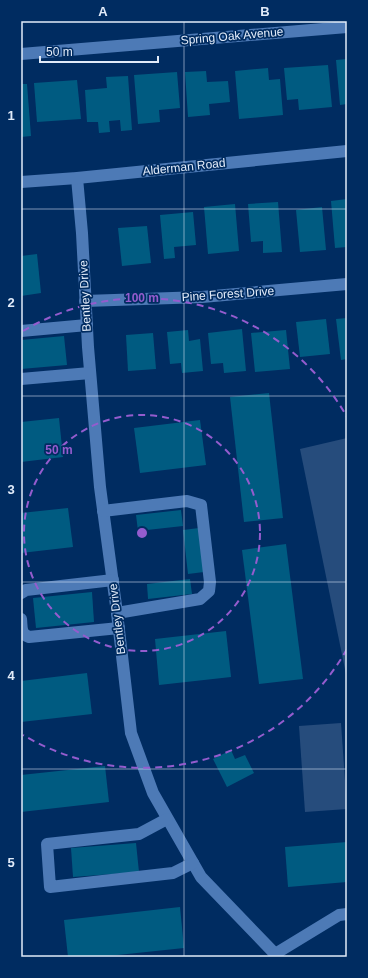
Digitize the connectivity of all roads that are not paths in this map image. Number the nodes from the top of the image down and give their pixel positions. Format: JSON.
{"nodes":[{"id":1,"x":347,"y":27,"type":"edge"},
{"id":2,"x":21,"y":54,"type":"edge"},
{"id":3,"x":347,"y":151,"type":"edge"},
{"id":4,"x":77,"y":178,"type":"junction"},
{"id":5,"x":21,"y":182,"type":"edge"},
{"id":6,"x":347,"y":284,"type":"edge"},
{"id":7,"x":85,"y":301,"type":"junction"},
{"id":8,"x":87,"y":325,"type":"junction"},
{"id":9,"x":21,"y":331,"type":"edge"},
{"id":10,"x":90,"y":373,"type":"junction"},
{"id":11,"x":21,"y":379,"type":"edge"},
{"id":12,"x":103,"y":511,"type":"junction"},
{"id":13,"x":113,"y":580,"type":"junction"},
{"id":14,"x":21,"y":593,"type":"edge"},
{"id":15,"x":117,"y":613,"type":"junction"},
{"id":16,"x":21,"y":619,"type":"edge"},
{"id":17,"x":119,"y":628,"type":"junction"},
{"id":18,"x":167,"y":819,"type":"junction"},
{"id":19,"x":193,"y":863,"type":"junction"},
{"id":20,"x":347,"y":914,"type":"edge"},
{"id":21,"x":277,"y":955,"type":"edge"}],
"edges":[{"from":1,"to":2,"type":"street","name":"Spring Oak Avenue"},
{"from":3,"to":4,"type":"street","name":"Alderman Road"},
{"from":4,"to":5,"type":"street","name":"Alderman Road"},
{"from":4,"to":7,"type":"street","name":"Bentley Drive"},
{"from":6,"to":7,"type":"street","name":"Pine Forest Drive"},
{"from":7,"to":8,"type":"street","name":"Bentley Drive"},
{"from":8,"to":9,"type":"street"},
{"from":8,"to":10,"type":"street","name":"Bentley Drive"},
{"from":10,"to":11,"type":"street"},
{"from":10,"to":12,"type":"street","name":"Bentley Drive"},
{"from":12,"to":13,"type":"street","name":"Bentley Drive"},
{"from":12,"to":15,"type":"street"},
{"from":13,"to":14,"type":"street"},
{"from":13,"to":15,"type":"street","name":"Bentley Drive"},
{"from":15,"to":17,"type":"street","name":"Bentley Drive"},
{"from":16,"to":17,"type":"street"},
{"from":17,"to":18,"type":"street","name":"Bentley Drive"},
{"from":18,"to":19,"type":"street","name":"Bentley Drive"},
{"from":18,"to":19,"type":"street"},
{"from":19,"to":21,"type":"street","name":"Bentley Drive"},
{"from":20,"to":21,"type":"street"}]}
